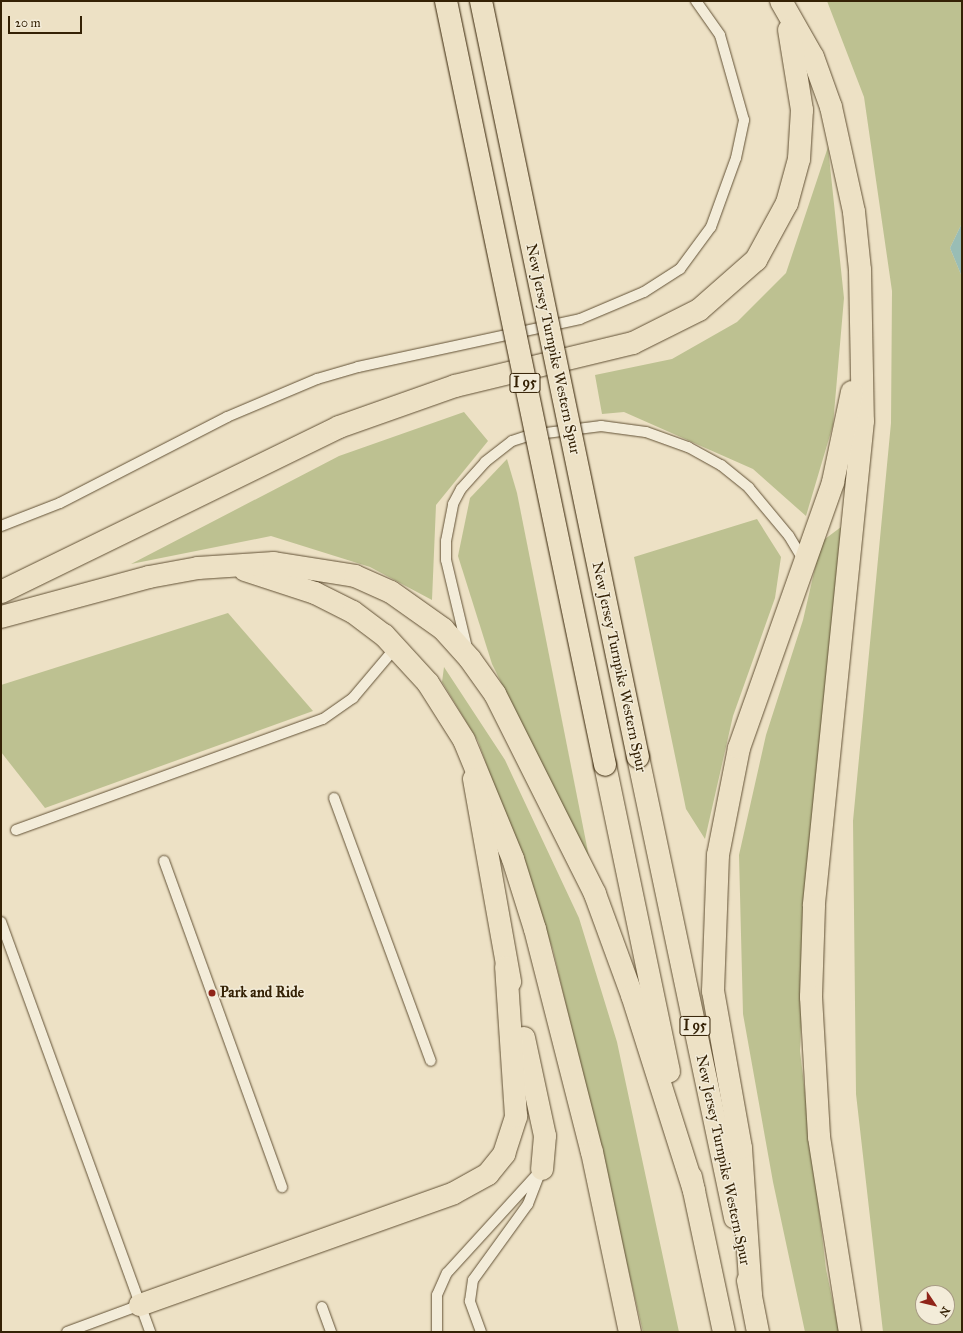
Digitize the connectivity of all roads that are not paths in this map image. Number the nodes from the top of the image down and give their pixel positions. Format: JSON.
{"nodes":[{"id":1,"x":446,"y":1,"type":"edge"},
{"id":2,"x":480,"y":1,"type":"edge"},
{"id":3,"x":696,"y":1,"type":"edge"},
{"id":4,"x":783,"y":3,"type":"edge"},
{"id":5,"x":860,"y":327,"type":"junction"},
{"id":6,"x":1,"y":526,"type":"edge"},
{"id":7,"x":804,"y":561,"type":"junction"},
{"id":8,"x":220,"y":566,"type":"junction"},
{"id":9,"x":1,"y":592,"type":"edge"},
{"id":10,"x":1,"y":617,"type":"edge"},
{"id":11,"x":396,"y":647,"type":"junction"},
{"id":12,"x":470,"y":659,"type":"junction"},
{"id":13,"x":471,"y":756,"type":"junction"},
{"id":14,"x":334,"y":798,"type":"dead end"},
{"id":15,"x":16,"y":830,"type":"dead end"},
{"id":16,"x":164,"y":861,"type":"dead end"},
{"id":17,"x":1,"y":922,"type":"edge"},
{"id":18,"x":506,"y":967,"type":"junction"},
{"id":19,"x":431,"y":1061,"type":"dead end"},
{"id":20,"x":542,"y":1168,"type":"junction"},
{"id":21,"x":282,"y":1187,"type":"dead end"},
{"id":22,"x":694,"y":1191,"type":"junction"},
{"id":23,"x":751,"y":1295,"type":"junction"},
{"id":24,"x":140,"y":1305,"type":"junction"},
{"id":25,"x":322,"y":1307,"type":"dead end"},
{"id":26,"x":67,"y":1332,"type":"edge"},
{"id":27,"x":150,"y":1332,"type":"edge"},
{"id":28,"x":331,"y":1332,"type":"edge"},
{"id":29,"x":437,"y":1332,"type":"edge"},
{"id":30,"x":481,"y":1332,"type":"edge"},
{"id":31,"x":630,"y":1332,"type":"edge"},
{"id":32,"x":724,"y":1332,"type":"edge"},
{"id":33,"x":758,"y":1332,"type":"edge"},
{"id":34,"x":850,"y":1332,"type":"edge"}],
"edges":[{"from":1,"to":22,"type":"highway","number":"I 95","bridge":true},
{"from":2,"to":23,"type":"highway","name":"New Jersey Turnpike Western Spur","number":"I 95","bridge":true},
{"from":3,"to":6,"type":"lane"},
{"from":4,"to":5,"type":"highway"},
{"from":4,"to":9,"type":"highway"},
{"from":5,"to":7,"type":"highway"},
{"from":5,"to":34,"type":"highway"},
{"from":7,"to":12,"type":"lane"},
{"from":7,"to":23,"type":"highway"},
{"from":8,"to":10,"type":"highway"},
{"from":8,"to":11,"type":"highway"},
{"from":8,"to":12,"type":"highway"},
{"from":11,"to":13,"type":"highway"},
{"from":11,"to":15,"type":"lane"},
{"from":12,"to":22,"type":"highway"},
{"from":13,"to":18,"type":"highway"},
{"from":13,"to":31,"type":"highway"},
{"from":14,"to":19,"type":"lane"},
{"from":16,"to":21,"type":"lane"},
{"from":17,"to":24,"type":"lane"},
{"from":18,"to":20,"type":"highway"},
{"from":18,"to":24,"type":"highway"},
{"from":20,"to":29,"type":"lane"},
{"from":20,"to":30,"type":"lane"},
{"from":22,"to":32,"type":"highway","number":"I 95"},
{"from":23,"to":33,"type":"highway","name":"New Jersey Turnpike Western Spur","number":"I 95"},
{"from":24,"to":26,"type":"lane"},
{"from":24,"to":27,"type":"lane"},
{"from":25,"to":28,"type":"lane"}]}
